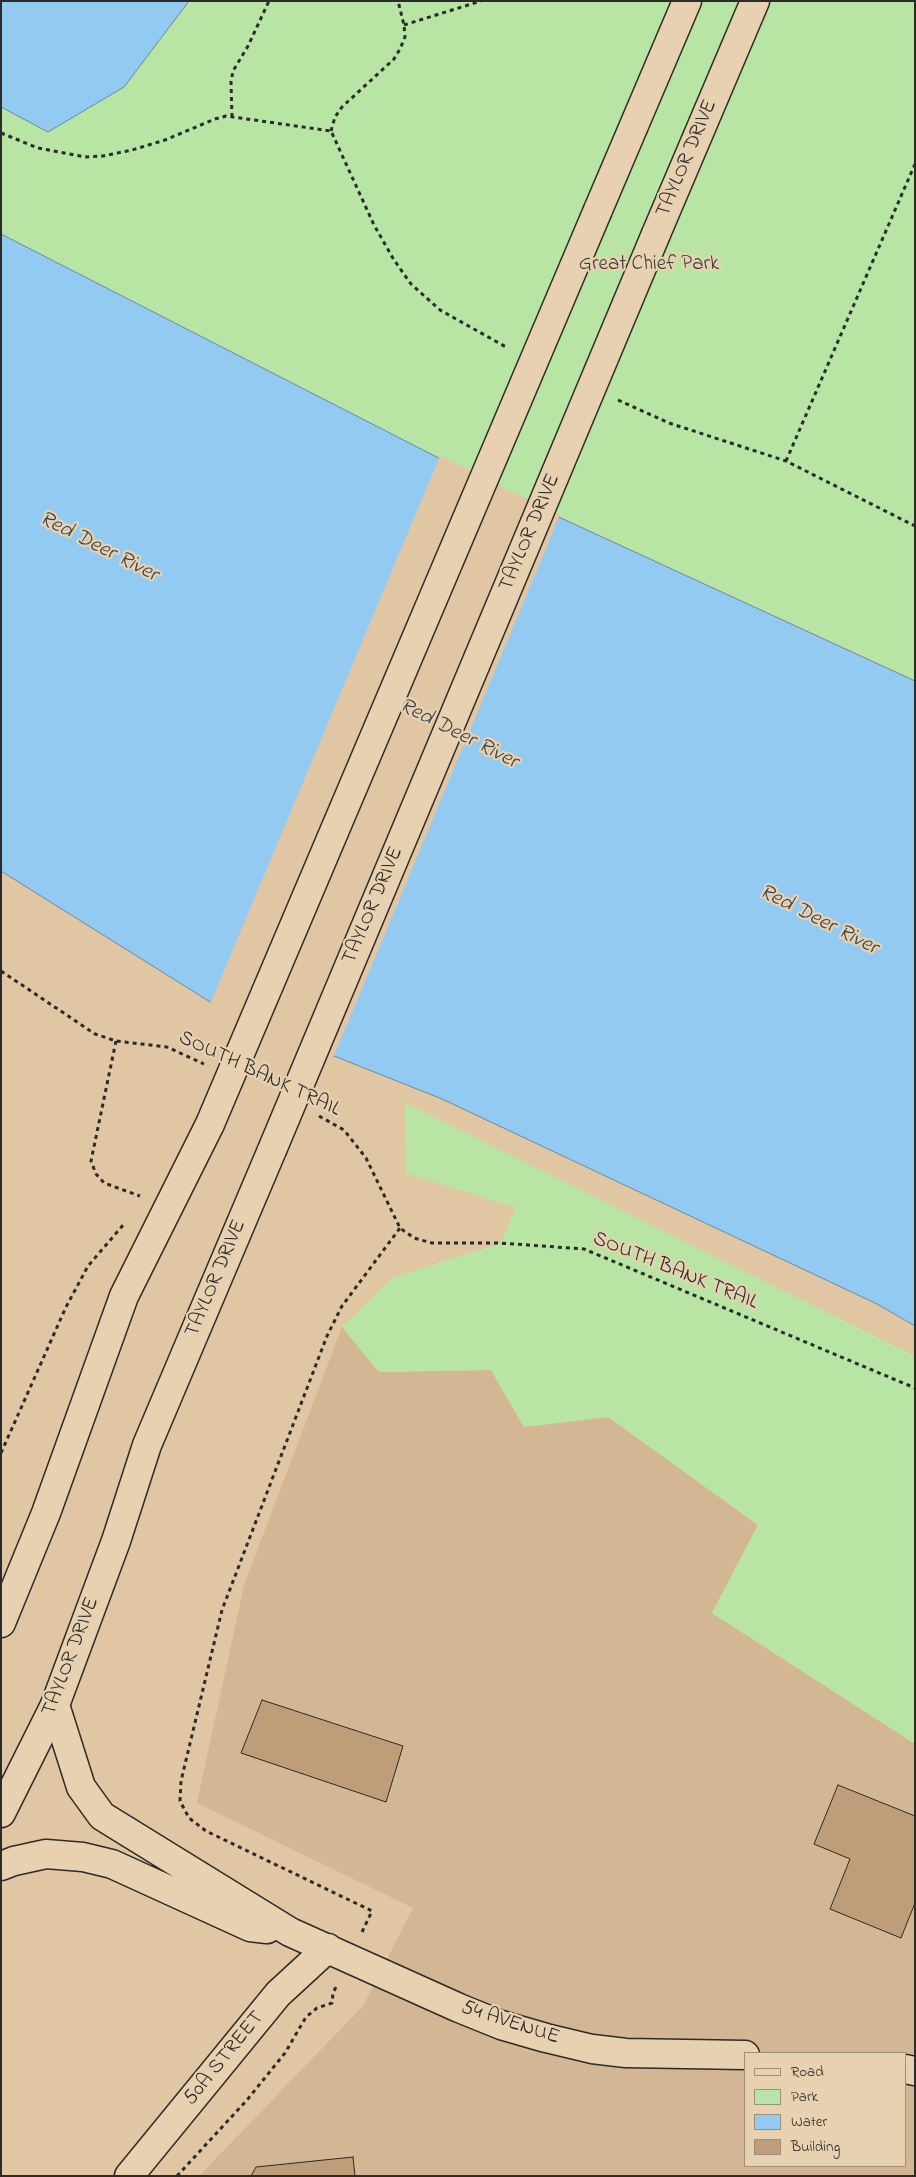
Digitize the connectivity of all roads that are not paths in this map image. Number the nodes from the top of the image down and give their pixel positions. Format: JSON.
{"nodes":[{"id":1,"x":687,"y":1,"type":"edge"},
{"id":2,"x":754,"y":1,"type":"edge"},
{"id":3,"x":1,"y":1623,"type":"edge"},
{"id":4,"x":55,"y":1705,"type":"junction"},
{"id":5,"x":1,"y":1813,"type":"edge"},
{"id":6,"x":1,"y":1866,"type":"edge"},
{"id":7,"x":290,"y":1932,"type":"junction"},
{"id":8,"x":328,"y":1948,"type":"junction"},
{"id":9,"x":744,"y":2055,"type":"edge"},
{"id":10,"x":129,"y":2176,"type":"edge"}],
"edges":[{"from":1,"to":3,"type":"main road","bridge":true},
{"from":2,"to":4,"type":"main road","name":"TAYLOR DRIVE","bridge":true},
{"from":4,"to":5,"type":"main road","name":"TAYLOR DRIVE"},
{"from":4,"to":7,"type":"main road"},
{"from":6,"to":7,"type":"main road"},
{"from":7,"to":8,"type":"main road","name":"54 AVENUE"},
{"from":8,"to":9,"type":"main road","name":"54 AVENUE"},
{"from":8,"to":10,"type":"main road","name":"50A STREET"}]}
